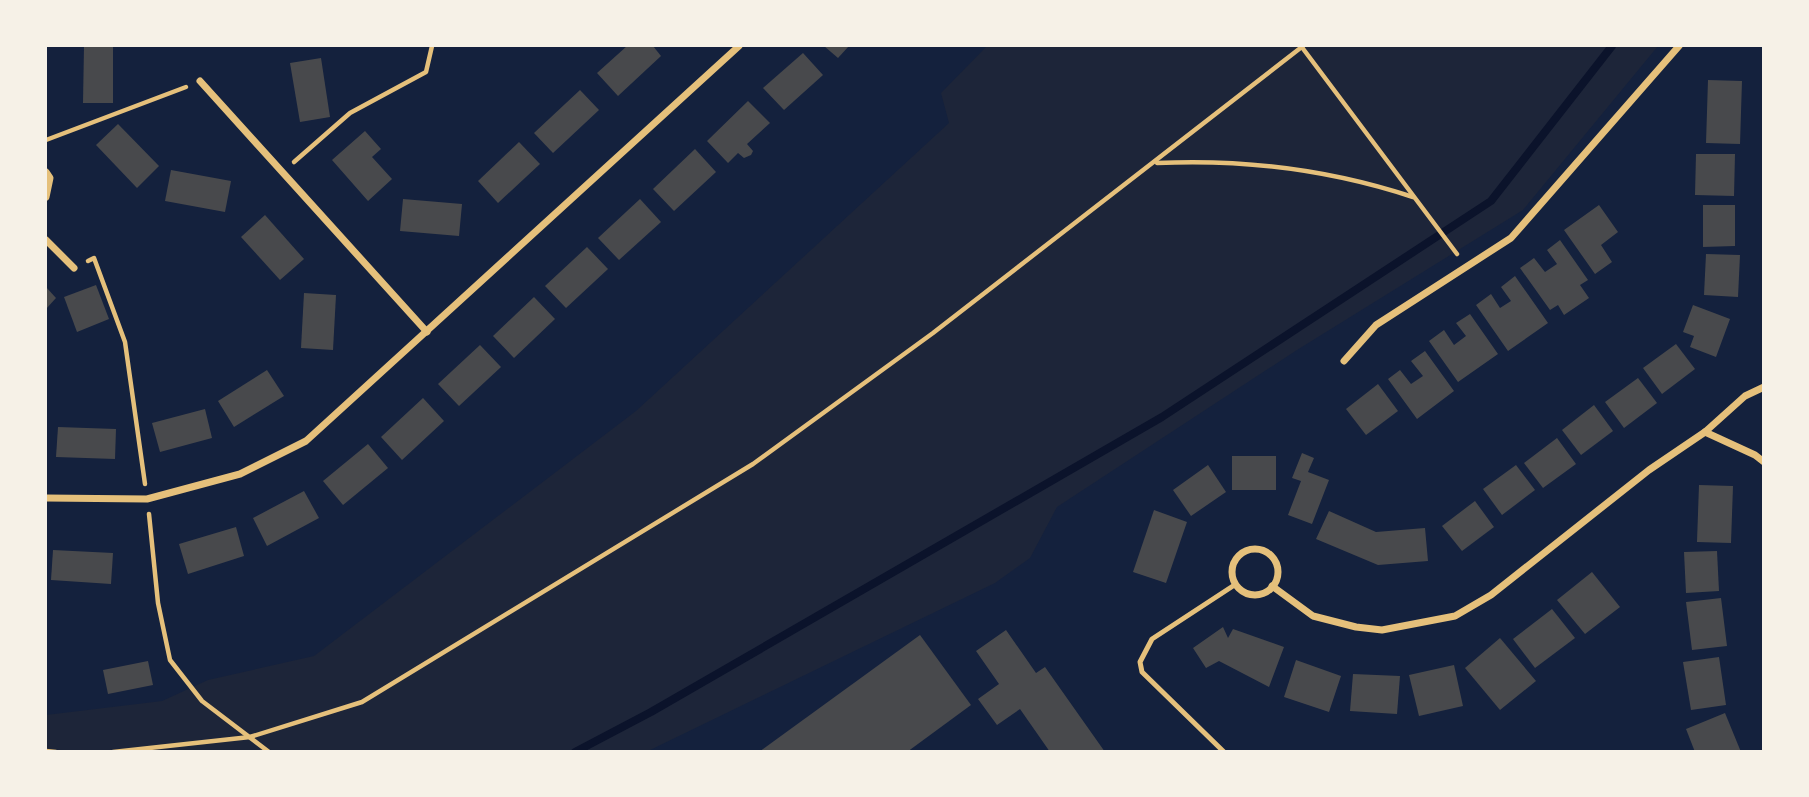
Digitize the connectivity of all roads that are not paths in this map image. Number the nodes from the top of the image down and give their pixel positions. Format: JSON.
{"nodes":[{"id":1,"x":738,"y":46,"type":"edge"},
{"id":2,"x":1679,"y":46,"type":"edge"},
{"id":3,"x":200,"y":81,"type":"road end"},
{"id":4,"x":46,"y":172,"type":"edge"},
{"id":5,"x":46,"y":197,"type":"edge"},
{"id":6,"x":46,"y":240,"type":"edge"},
{"id":7,"x":74,"y":268,"type":"dead end"},
{"id":8,"x":427,"y":332,"type":"junction"},
{"id":9,"x":1344,"y":361,"type":"dead end"},
{"id":10,"x":1763,"y":387,"type":"edge"},
{"id":11,"x":1706,"y":432,"type":"junction"},
{"id":12,"x":1763,"y":462,"type":"edge"},
{"id":13,"x":46,"y":498,"type":"edge"},
{"id":14,"x":1236,"y":584,"type":"junction"},
{"id":15,"x":1272,"y":586,"type":"junction"},
{"id":16,"x":1224,"y":751,"type":"edge"}],
"edges":[{"from":1,"to":8,"type":"street"},
{"from":2,"to":9,"type":"street"},
{"from":3,"to":8,"type":"street"},
{"from":4,"to":5,"type":"street"},
{"from":6,"to":7,"type":"street"},
{"from":8,"to":13,"type":"street"},
{"from":10,"to":11,"type":"street"},
{"from":11,"to":12,"type":"street"},
{"from":11,"to":15,"type":"street"},
{"from":14,"to":15,"type":"street"},
{"from":14,"to":15,"type":"street"},
{"from":14,"to":16,"type":"lane"}]}
